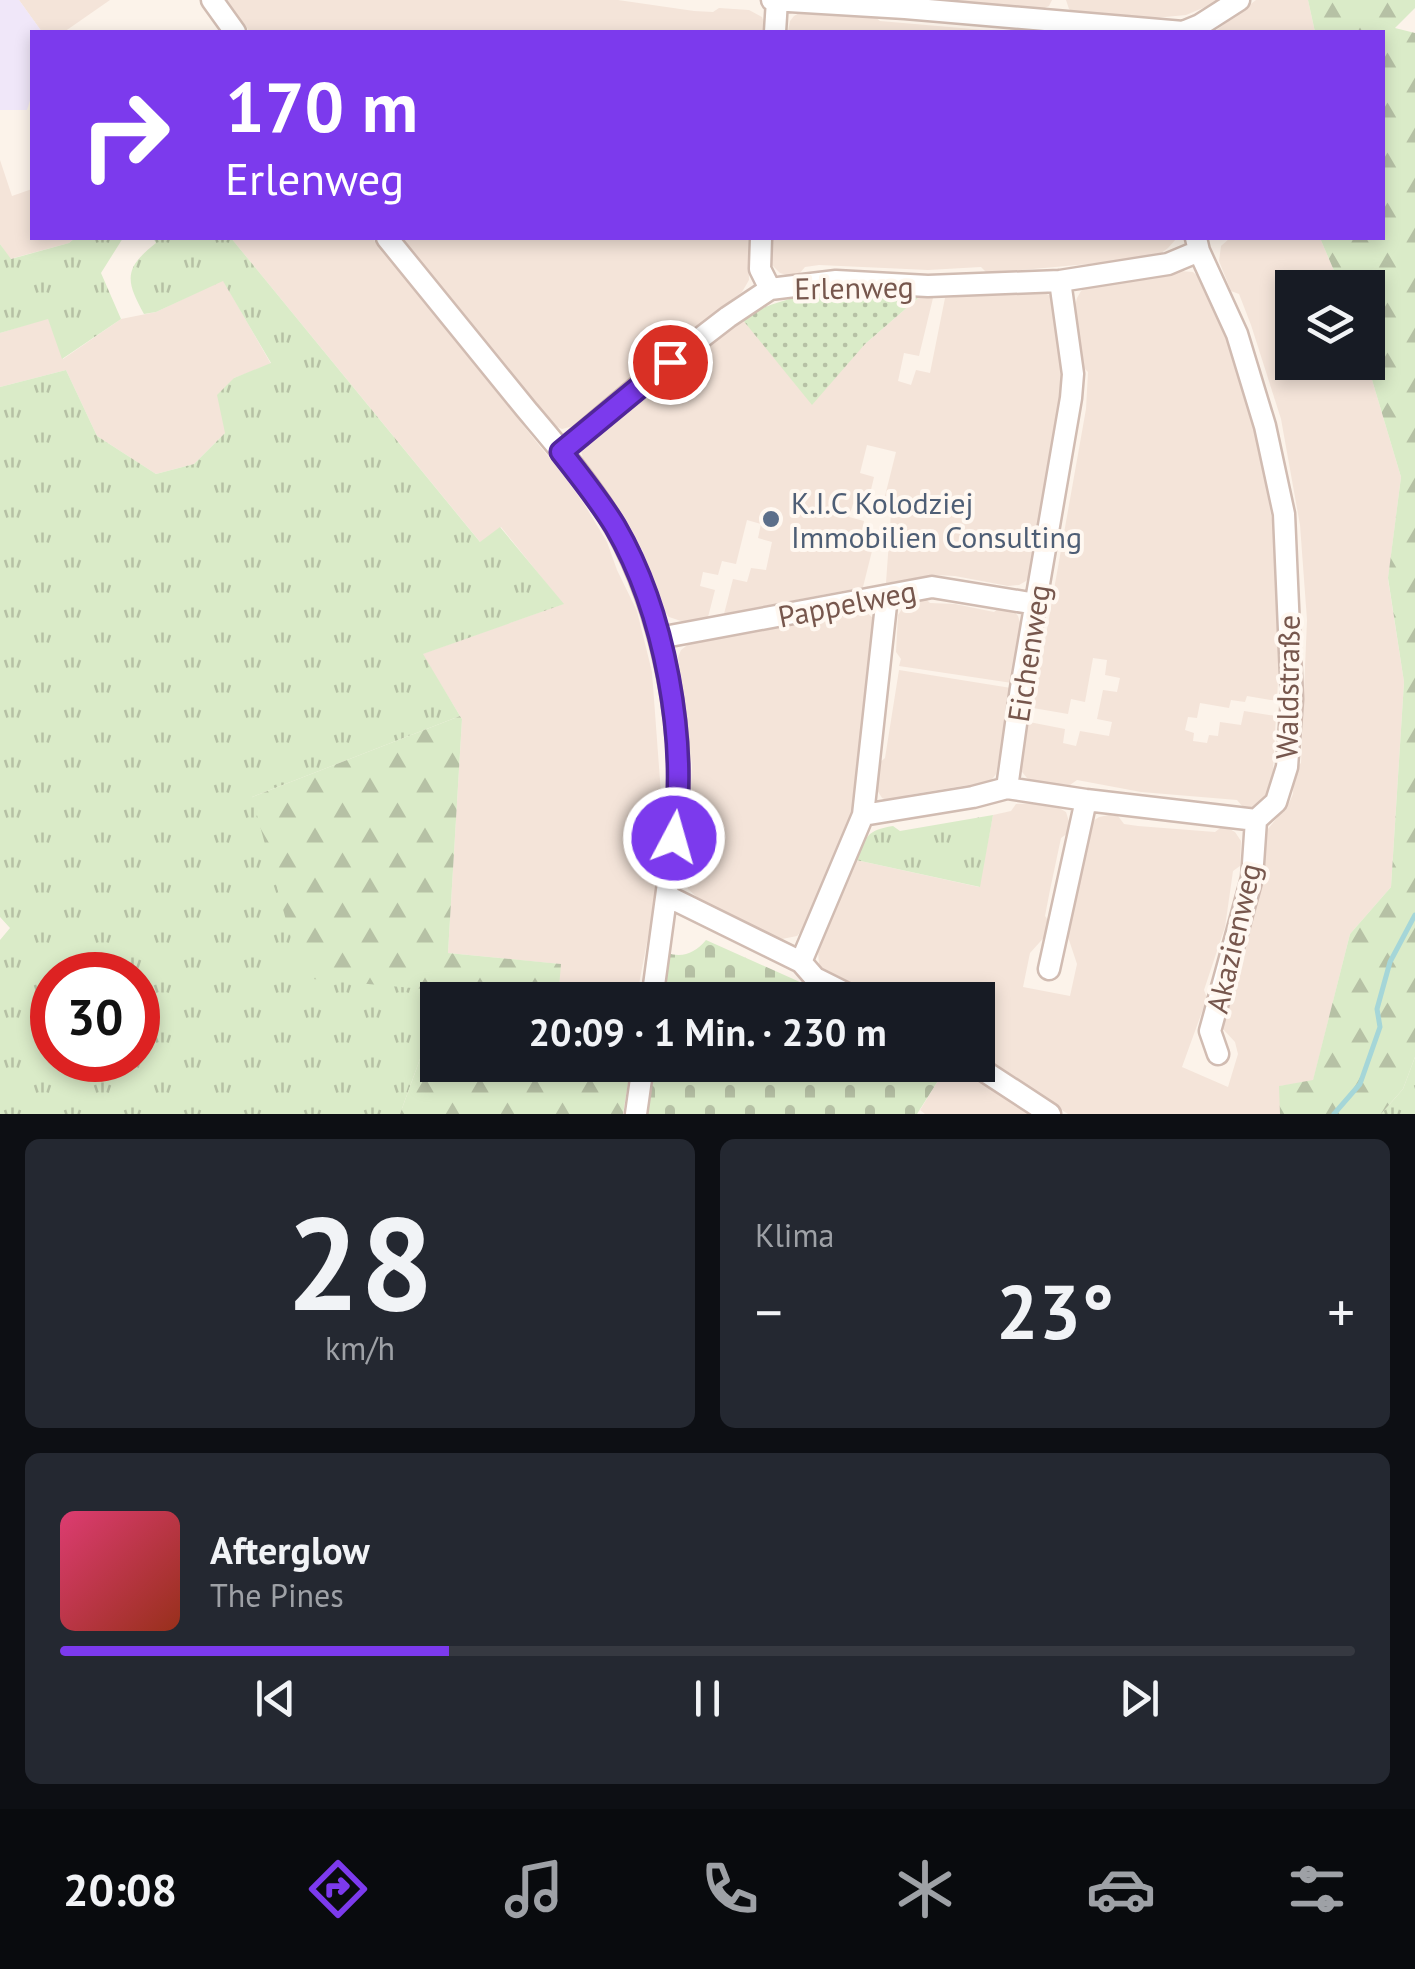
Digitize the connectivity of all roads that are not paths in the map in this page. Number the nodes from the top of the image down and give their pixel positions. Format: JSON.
{"nodes":[{"id":1,"x":212,"y":0,"type":"edge"},
{"id":2,"x":774,"y":0,"type":"edge"},
{"id":3,"x":1239,"y":0,"type":"edge"},
{"id":4,"x":1200,"y":29,"type":"edge"},
{"id":5,"x":234,"y":30,"type":"edge"},
{"id":6,"x":774,"y":30,"type":"edge"},
{"id":7,"x":1160,"y":30,"type":"edge"},
{"id":8,"x":388,"y":240,"type":"edge"},
{"id":9,"x":760,"y":240,"type":"edge"},
{"id":10,"x":1199,"y":242,"type":"edge"},
{"id":11,"x":1060,"y":281,"type":"junction"},
{"id":12,"x":770,"y":289,"type":"junction"},
{"id":13,"x":561,"y":452,"type":"junction"},
{"id":14,"x":887,"y":596,"type":"junction"},
{"id":15,"x":1036,"y":604,"type":"junction"},
{"id":16,"x":659,"y":638,"type":"junction"},
{"id":17,"x":1007,"y":788,"type":"junction"},
{"id":18,"x":1086,"y":800,"type":"junction"},
{"id":19,"x":864,"y":815,"type":"junction"},
{"id":20,"x":1256,"y":820,"type":"junction"},
{"id":21,"x":667,"y":896,"type":"junction"},
{"id":22,"x":801,"y":962,"type":"junction"},
{"id":23,"x":1049,"y":969,"type":"dead end"},
{"id":24,"x":655,"y":982,"type":"edge"},
{"id":25,"x":823,"y":982,"type":"edge"},
{"id":26,"x":1218,"y":1054,"type":"dead end"},
{"id":27,"x":995,"y":1078,"type":"edge"},
{"id":28,"x":640,"y":1082,"type":"edge"},
{"id":29,"x":636,"y":1114,"type":"edge"},
{"id":30,"x":1050,"y":1114,"type":"edge"}],
"edges":[{"from":1,"to":5,"type":"street"},
{"from":2,"to":6,"type":"street"},
{"from":2,"to":7,"type":"street"},
{"from":3,"to":4,"type":"street"},
{"from":8,"to":13,"type":"street"},
{"from":9,"to":12,"type":"street"},
{"from":10,"to":11,"type":"street","name":"Erlenweg"},
{"from":10,"to":20,"type":"street","name":"Waldstraße"},
{"from":11,"to":12,"type":"street","name":"Erlenweg"},
{"from":11,"to":15,"type":"street","name":"Eichenweg"},
{"from":12,"to":13,"type":"street","name":"Erlenweg"},
{"from":13,"to":16,"type":"street"},
{"from":14,"to":15,"type":"street","name":"Pappelweg"},
{"from":14,"to":16,"type":"street","name":"Pappelweg"},
{"from":14,"to":19,"type":"street"},
{"from":15,"to":17,"type":"street","name":"Eichenweg"},
{"from":16,"to":21,"type":"street"},
{"from":17,"to":18,"type":"street"},
{"from":17,"to":19,"type":"street"},
{"from":18,"to":20,"type":"street"},
{"from":18,"to":23,"type":"street"},
{"from":19,"to":22,"type":"street"},
{"from":20,"to":26,"type":"street","name":"Akazienweg"},
{"from":21,"to":22,"type":"street"},
{"from":21,"to":24,"type":"street"},
{"from":22,"to":25,"type":"street"},
{"from":27,"to":30,"type":"street"},
{"from":28,"to":29,"type":"street"}]}
